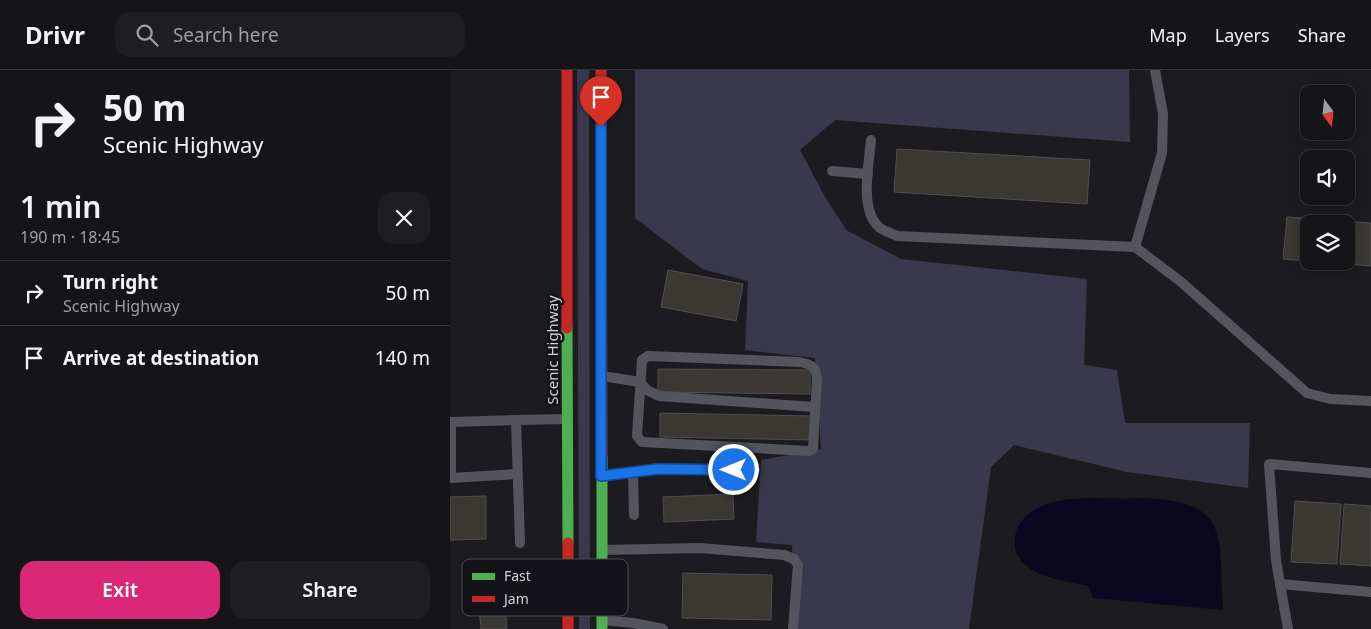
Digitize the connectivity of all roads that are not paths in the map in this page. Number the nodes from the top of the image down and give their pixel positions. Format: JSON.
{"nodes":[{"id":1,"x":567,"y":70,"type":"edge"},
{"id":2,"x":601,"y":70,"type":"edge"},
{"id":3,"x":1154,"y":70,"type":"edge"},
{"id":4,"x":871,"y":140,"type":"dead end"},
{"id":5,"x":832,"y":172,"type":"dead end"},
{"id":6,"x":868,"y":174,"type":"junction"},
{"id":7,"x":1135,"y":247,"type":"junction"},
{"id":8,"x":601,"y":375,"type":"junction"},
{"id":9,"x":640,"y":382,"type":"junction"},
{"id":10,"x":1371,"y":401,"type":"edge"},
{"id":11,"x":814,"y":407,"type":"junction"},
{"id":12,"x":568,"y":419,"type":"junction"},
{"id":13,"x":516,"y":420,"type":"junction"},
{"id":14,"x":754,"y":470,"type":"dead end"},
{"id":15,"x":633,"y":473,"type":"junction"},
{"id":16,"x":1371,"y":473,"type":"edge"},
{"id":17,"x":517,"y":474,"type":"junction"},
{"id":18,"x":601,"y":476,"type":"junction"},
{"id":19,"x":634,"y":515,"type":"dead end"},
{"id":20,"x":520,"y":543,"type":"dead end"},
{"id":21,"x":601,"y":550,"type":"junction"},
{"id":22,"x":568,"y":559,"type":"edge"},
{"id":23,"x":601,"y":559,"type":"edge"},
{"id":24,"x":1280,"y":584,"type":"junction"},
{"id":25,"x":1371,"y":592,"type":"edge"},
{"id":26,"x":568,"y":616,"type":"edge"},
{"id":27,"x":602,"y":625,"type":"edge"},
{"id":28,"x":568,"y":629,"type":"edge"},
{"id":29,"x":663,"y":629,"type":"edge"},
{"id":30,"x":793,"y":629,"type":"edge"},
{"id":31,"x":1288,"y":629,"type":"edge"}],
"edges":[{"from":1,"to":12,"type":"main road","name":"Scenic Highway"},
{"from":2,"to":8,"type":"main road"},
{"from":3,"to":7,"type":"lane"},
{"from":4,"to":6,"type":"lane"},
{"from":5,"to":6,"type":"lane"},
{"from":6,"to":7,"type":"lane"},
{"from":7,"to":10,"type":"lane"},
{"from":8,"to":9,"type":"lane"},
{"from":8,"to":18,"type":"main road"},
{"from":9,"to":11,"type":"lane"},
{"from":9,"to":11,"type":"lane"},
{"from":9,"to":11,"type":"lane"},
{"from":12,"to":13,"type":"lane"},
{"from":12,"to":22,"type":"main road","name":"Scenic Highway"},
{"from":13,"to":17,"type":"lane"},
{"from":13,"to":17,"type":"lane"},
{"from":14,"to":15,"type":"main road"},
{"from":15,"to":18,"type":"main road"},
{"from":15,"to":19,"type":"lane"},
{"from":16,"to":24,"type":"lane"},
{"from":17,"to":20,"type":"lane"},
{"from":18,"to":21,"type":"main road"},
{"from":21,"to":23,"type":"main road"},
{"from":21,"to":30,"type":"lane"},
{"from":24,"to":25,"type":"lane"},
{"from":24,"to":31,"type":"lane"},
{"from":26,"to":28,"type":"main road","name":"Scenic Highway"},
{"from":27,"to":29,"type":"lane"}]}
